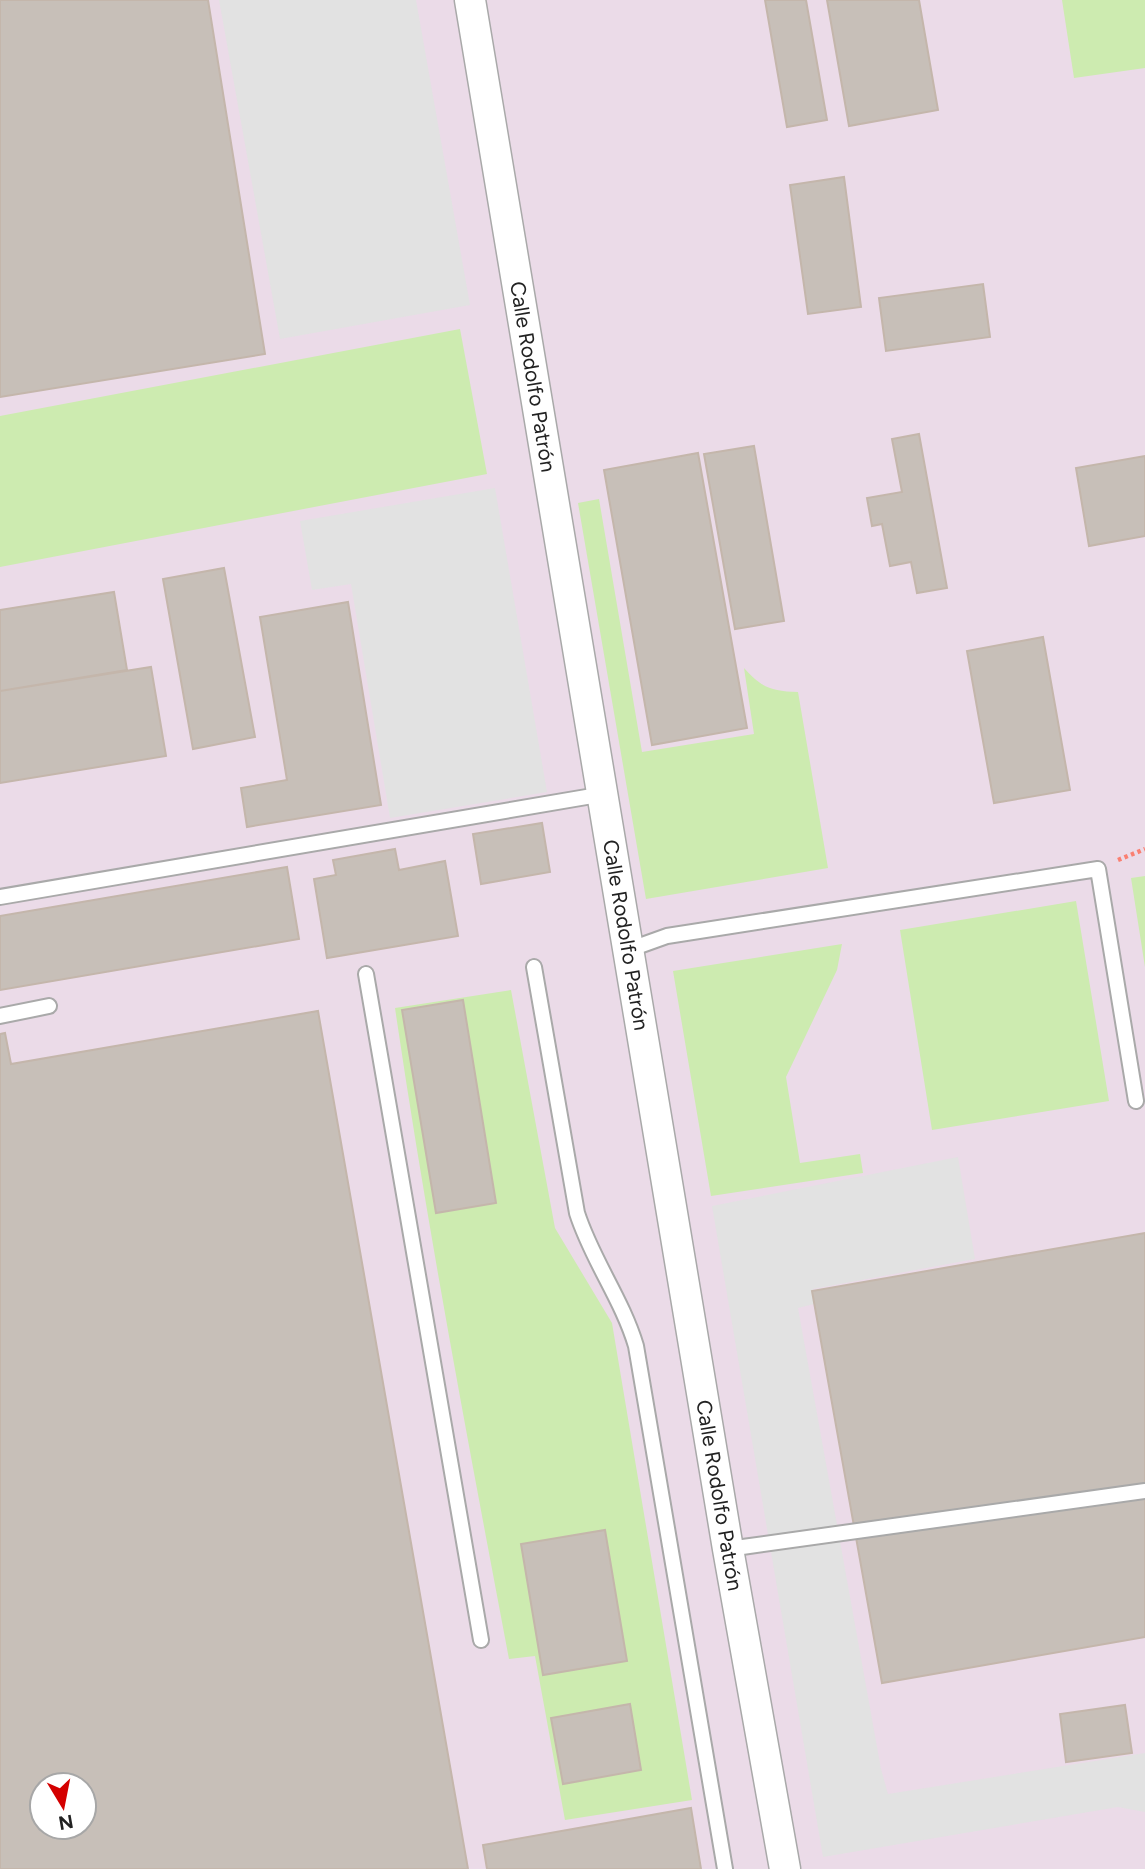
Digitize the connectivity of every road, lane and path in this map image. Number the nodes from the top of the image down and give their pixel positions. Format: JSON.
{"nodes":[{"id":1,"x":470,"y":0,"type":"edge"},
{"id":2,"x":604,"y":794,"type":"junction"},
{"id":3,"x":0,"y":897,"type":"edge"},
{"id":4,"x":628,"y":950,"type":"junction"},
{"id":5,"x":534,"y":967,"type":"dead end"},
{"id":6,"x":366,"y":974,"type":"dead end"},
{"id":7,"x":49,"y":1006,"type":"dead end"},
{"id":8,"x":0,"y":1016,"type":"edge"},
{"id":9,"x":1136,"y":1101,"type":"dead end"},
{"id":10,"x":1145,"y":1491,"type":"edge"},
{"id":11,"x":728,"y":1549,"type":"junction"},
{"id":12,"x":481,"y":1640,"type":"dead end"},
{"id":13,"x":725,"y":1869,"type":"edge"},
{"id":14,"x":785,"y":1869,"type":"edge"}],
"edges":[{"from":1,"to":2,"type":"street","name":"Calle Rodolfo Patrón"},
{"from":2,"to":3,"type":"lane"},
{"from":2,"to":4,"type":"street","name":"Calle Rodolfo Patrón"},
{"from":4,"to":9,"type":"lane"},
{"from":4,"to":11,"type":"street","name":"Calle Rodolfo Patrón"},
{"from":5,"to":13,"type":"lane"},
{"from":6,"to":12,"type":"lane"},
{"from":7,"to":8,"type":"lane"},
{"from":10,"to":11,"type":"lane"},
{"from":11,"to":14,"type":"street","name":"Calle Rodolfo Patrón"}]}
